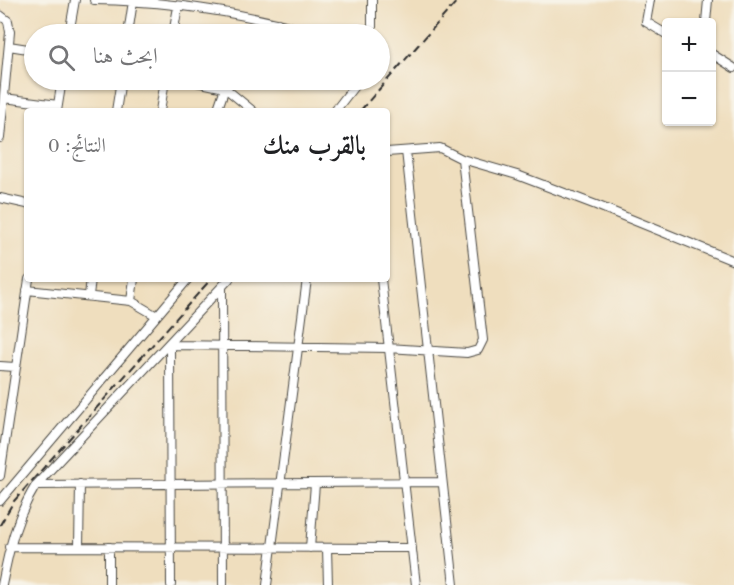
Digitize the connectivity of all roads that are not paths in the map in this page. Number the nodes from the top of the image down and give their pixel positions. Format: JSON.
{"nodes":[{"id":1,"x":75,"y":0,"type":"edge"},
{"id":2,"x":94,"y":0,"type":"edge"},
{"id":3,"x":133,"y":0,"type":"edge"},
{"id":4,"x":372,"y":0,"type":"edge"},
{"id":5,"x":650,"y":0,"type":"edge"},
{"id":6,"x":708,"y":0,"type":"edge"},
{"id":7,"x":177,"y":7,"type":"junction"},
{"id":8,"x":0,"y":15,"type":"edge"},
{"id":9,"x":706,"y":18,"type":"edge"},
{"id":10,"x":278,"y":23,"type":"joint"},
{"id":11,"x":71,"y":24,"type":"edge"},
{"id":12,"x":129,"y":24,"type":"edge"},
{"id":13,"x":174,"y":24,"type":"edge"},
{"id":14,"x":282,"y":24,"type":"edge"},
{"id":15,"x":372,"y":24,"type":"edge"},
{"id":16,"x":662,"y":31,"type":"edge"},
{"id":17,"x":9,"y":46,"type":"junction"},
{"id":18,"x":24,"y":48,"type":"edge"},
{"id":19,"x":716,"y":57,"type":"edge"},
{"id":20,"x":734,"y":68,"type":"edge"},
{"id":21,"x":60,"y":90,"type":"edge"},
{"id":22,"x":119,"y":90,"type":"edge"},
{"id":23,"x":163,"y":90,"type":"edge"},
{"id":24,"x":224,"y":90,"type":"edge"},
{"id":25,"x":227,"y":90,"type":"edge"},
{"id":26,"x":351,"y":90,"type":"edge"},
{"id":27,"x":4,"y":98,"type":"junction"},
{"id":28,"x":57,"y":108,"type":"edge"},
{"id":29,"x":116,"y":108,"type":"edge"},
{"id":30,"x":160,"y":108,"type":"edge"},
{"id":31,"x":218,"y":108,"type":"edge"},
{"id":32,"x":249,"y":108,"type":"edge"},
{"id":33,"x":337,"y":108,"type":"edge"},
{"id":34,"x":0,"y":138,"type":"edge"},
{"id":35,"x":406,"y":151,"type":"junction"},
{"id":36,"x":390,"y":152,"type":"edge"},
{"id":37,"x":462,"y":159,"type":"junction"},
{"id":38,"x":0,"y":198,"type":"edge"},
{"id":39,"x":24,"y":203,"type":"edge"},
{"id":40,"x":734,"y":261,"type":"edge"},
{"id":41,"x":28,"y":282,"type":"edge"},
{"id":42,"x":91,"y":282,"type":"edge"},
{"id":43,"x":134,"y":282,"type":"edge"},
{"id":44,"x":226,"y":282,"type":"edge"},
{"id":45,"x":307,"y":282,"type":"edge"},
{"id":46,"x":381,"y":282,"type":"edge"},
{"id":47,"x":182,"y":283,"type":"edge"},
{"id":48,"x":222,"y":287,"type":"junction"},
{"id":49,"x":27,"y":290,"type":"junction"},
{"id":50,"x":89,"y":295,"type":"junction"},
{"id":51,"x":131,"y":300,"type":"junction"},
{"id":52,"x":155,"y":315,"type":"junction"},
{"id":53,"x":170,"y":345,"type":"junction"},
{"id":54,"x":222,"y":347,"type":"junction"},
{"id":55,"x":299,"y":348,"type":"junction"},
{"id":56,"x":388,"y":348,"type":"junction"},
{"id":57,"x":427,"y":351,"type":"junction"},
{"id":58,"x":0,"y":366,"type":"edge"},
{"id":59,"x":15,"y":367,"type":"junction"},
{"id":60,"x":0,"y":476,"type":"edge"},
{"id":61,"x":441,"y":482,"type":"junction"},
{"id":62,"x":172,"y":483,"type":"junction"},
{"id":63,"x":80,"y":484,"type":"junction"},
{"id":64,"x":224,"y":484,"type":"junction"},
{"id":65,"x":315,"y":484,"type":"junction"},
{"id":66,"x":405,"y":484,"type":"junction"},
{"id":67,"x":36,"y":485,"type":"junction"},
{"id":68,"x":279,"y":485,"type":"junction"},
{"id":69,"x":0,"y":501,"type":"edge"},
{"id":70,"x":171,"y":546,"type":"junction"},
{"id":71,"x":79,"y":547,"type":"junction"},
{"id":72,"x":109,"y":547,"type":"junction"},
{"id":73,"x":9,"y":548,"type":"junction"},
{"id":74,"x":223,"y":548,"type":"junction"},
{"id":75,"x":310,"y":548,"type":"junction"},
{"id":76,"x":327,"y":548,"type":"junction"},
{"id":77,"x":271,"y":549,"type":"junction"},
{"id":78,"x":412,"y":549,"type":"junction"},
{"id":79,"x":2,"y":585,"type":"edge"},
{"id":80,"x":109,"y":585,"type":"edge"},
{"id":81,"x":171,"y":585,"type":"edge"},
{"id":82,"x":223,"y":585,"type":"edge"},
{"id":83,"x":267,"y":585,"type":"edge"},
{"id":84,"x":328,"y":585,"type":"edge"},
{"id":85,"x":416,"y":585,"type":"edge"},
{"id":86,"x":454,"y":585,"type":"edge"}],
"edges":[{"from":1,"to":11,"type":"street"},
{"from":2,"to":3,"type":"street"},
{"from":3,"to":7,"type":"street"},
{"from":3,"to":12,"type":"street"},
{"from":4,"to":15,"type":"street"},
{"from":5,"to":16,"type":"street"},
{"from":6,"to":9,"type":"street"},
{"from":7,"to":10,"type":"street"},
{"from":7,"to":13,"type":"street"},
{"from":8,"to":17,"type":"street"},
{"from":10,"to":14,"type":"street"},
{"from":17,"to":18,"type":"street"},
{"from":17,"to":27,"type":"street"},
{"from":19,"to":20,"type":"street"},
{"from":21,"to":28,"type":"street"},
{"from":22,"to":29,"type":"street"},
{"from":23,"to":30,"type":"street"},
{"from":24,"to":31,"type":"street"},
{"from":25,"to":32,"type":"street"},
{"from":26,"to":33,"type":"street"},
{"from":27,"to":28,"type":"street"},
{"from":27,"to":34,"type":"street"},
{"from":35,"to":36,"type":"street"},
{"from":35,"to":37,"type":"street"},
{"from":35,"to":57,"type":"street"},
{"from":37,"to":40,"type":"street"},
{"from":37,"to":57,"type":"street"},
{"from":38,"to":39,"type":"street"},
{"from":41,"to":49,"type":"street"},
{"from":42,"to":50,"type":"street"},
{"from":43,"to":51,"type":"street"},
{"from":44,"to":48,"type":"street"},
{"from":45,"to":55,"type":"street"},
{"from":46,"to":56,"type":"street"},
{"from":47,"to":52,"type":"street"},
{"from":48,"to":53,"type":"street"},
{"from":48,"to":54,"type":"street"},
{"from":49,"to":50,"type":"street"},
{"from":49,"to":59,"type":"street"},
{"from":50,"to":51,"type":"street"},
{"from":51,"to":52,"type":"street"},
{"from":52,"to":69,"type":"street"},
{"from":53,"to":54,"type":"street"},
{"from":53,"to":62,"type":"street"},
{"from":53,"to":67,"type":"street"},
{"from":54,"to":55,"type":"street"},
{"from":54,"to":64,"type":"street"},
{"from":55,"to":56,"type":"street"},
{"from":55,"to":68,"type":"street"},
{"from":56,"to":57,"type":"street"},
{"from":56,"to":66,"type":"street"},
{"from":57,"to":61,"type":"street"},
{"from":58,"to":59,"type":"street"},
{"from":59,"to":60,"type":"street"},
{"from":61,"to":66,"type":"street"},
{"from":61,"to":86,"type":"street"},
{"from":62,"to":63,"type":"street"},
{"from":62,"to":64,"type":"street"},
{"from":62,"to":70,"type":"street"},
{"from":63,"to":67,"type":"street"},
{"from":63,"to":71,"type":"street"},
{"from":64,"to":68,"type":"street"},
{"from":64,"to":74,"type":"street"},
{"from":65,"to":66,"type":"street"},
{"from":65,"to":68,"type":"street"},
{"from":65,"to":75,"type":"street"},
{"from":66,"to":78,"type":"street"},
{"from":67,"to":73,"type":"street"},
{"from":68,"to":77,"type":"street"},
{"from":70,"to":72,"type":"street"},
{"from":70,"to":74,"type":"street"},
{"from":70,"to":81,"type":"street"},
{"from":71,"to":72,"type":"street"},
{"from":71,"to":73,"type":"street"},
{"from":72,"to":80,"type":"street"},
{"from":73,"to":79,"type":"street"},
{"from":74,"to":77,"type":"street"},
{"from":74,"to":82,"type":"street"},
{"from":75,"to":76,"type":"street"},
{"from":75,"to":77,"type":"street"},
{"from":76,"to":78,"type":"street"},
{"from":76,"to":84,"type":"street"},
{"from":77,"to":83,"type":"street"},
{"from":78,"to":85,"type":"street"}]}
